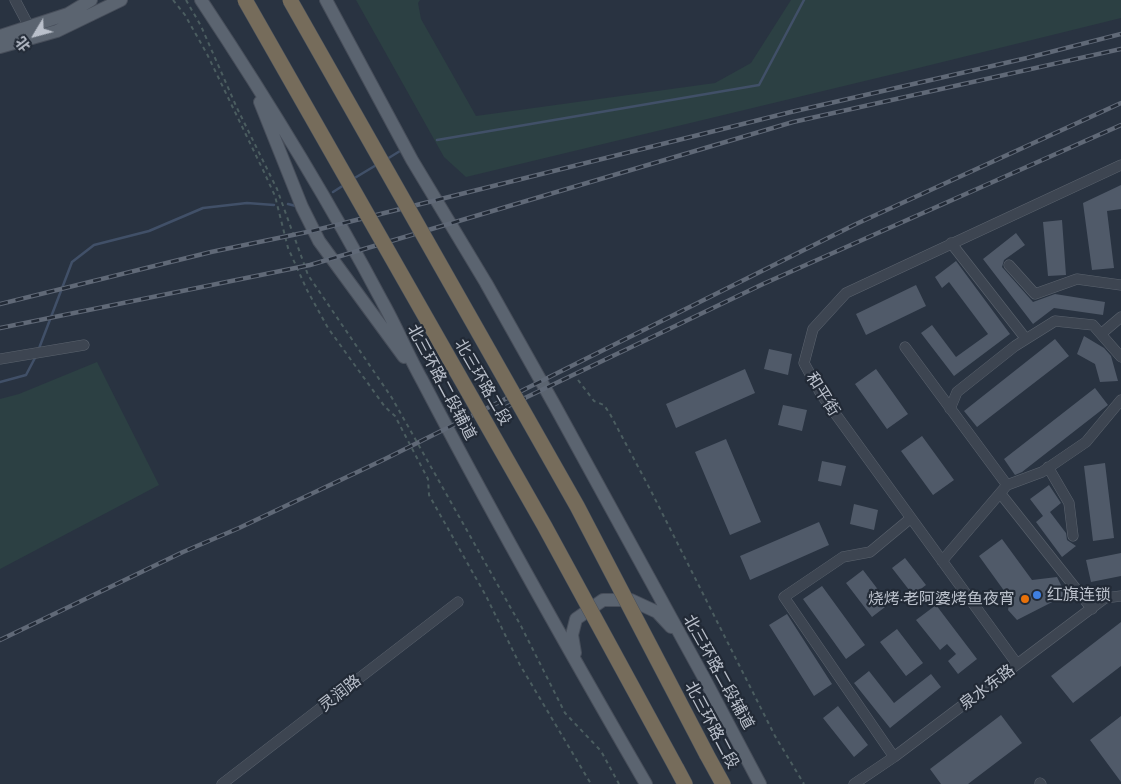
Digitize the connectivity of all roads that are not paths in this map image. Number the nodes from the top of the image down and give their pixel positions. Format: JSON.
{"nodes":[{"id":1,"x":15,"y":0,"type":"edge"},
{"id":2,"x":91,"y":0,"type":"edge"},
{"id":3,"x":121,"y":0,"type":"edge"},
{"id":4,"x":201,"y":0,"type":"edge"},
{"id":5,"x":245,"y":0,"type":"edge"},
{"id":6,"x":290,"y":0,"type":"edge"},
{"id":7,"x":326,"y":0,"type":"edge"},
{"id":8,"x":32,"y":32,"type":"junction"},
{"id":9,"x":0,"y":36,"type":"edge"},
{"id":10,"x":0,"y":47,"type":"edge"},
{"id":11,"x":247,"y":69,"type":"junction"},
{"id":12,"x":1121,"y":165,"type":"edge"},
{"id":13,"x":952,"y":243,"type":"junction"},
{"id":14,"x":1009,"y":264,"type":"dead end"},
{"id":15,"x":1119,"y":285,"type":"edge"},
{"id":16,"x":1121,"y":296,"type":"edge"},
{"id":17,"x":1121,"y":317,"type":"edge"},
{"id":18,"x":1101,"y":334,"type":"junction"},
{"id":19,"x":1026,"y":339,"type":"junction"},
{"id":20,"x":84,"y":345,"type":"dead end"},
{"id":21,"x":905,"y":347,"type":"dead end"},
{"id":22,"x":1121,"y":357,"type":"edge"},
{"id":23,"x":0,"y":359,"type":"edge"},
{"id":24,"x":421,"y":380,"type":"junction"},
{"id":25,"x":1119,"y":407,"type":"edge"},
{"id":26,"x":950,"y":409,"type":"junction"},
{"id":27,"x":1048,"y":467,"type":"junction"},
{"id":28,"x":1004,"y":489,"type":"junction"},
{"id":29,"x":911,"y":518,"type":"junction"},
{"id":30,"x":1074,"y":536,"type":"dead end"},
{"id":31,"x":942,"y":561,"type":"junction"},
{"id":32,"x":1121,"y":596,"type":"edge"},
{"id":33,"x":458,"y":602,"type":"dead end"},
{"id":34,"x":1092,"y":609,"type":"junction"},
{"id":35,"x":686,"y":644,"type":"junction"},
{"id":36,"x":577,"y":664,"type":"junction"},
{"id":37,"x":1017,"y":664,"type":"junction"},
{"id":38,"x":894,"y":757,"type":"junction"},
{"id":39,"x":222,"y":784,"type":"edge"},
{"id":40,"x":646,"y":784,"type":"edge"},
{"id":41,"x":686,"y":784,"type":"edge"},
{"id":42,"x":723,"y":784,"type":"edge"},
{"id":43,"x":760,"y":784,"type":"edge"},
{"id":44,"x":854,"y":784,"type":"edge"}],
"edges":[{"from":1,"to":8,"type":"street"},
{"from":2,"to":8,"type":"main road"},
{"from":3,"to":8,"type":"main road"},
{"from":4,"to":11,"type":"main road","name":"北三环路二段辅道"},
{"from":5,"to":41,"type":"highway","name":"北三环路二段","bridge":true},
{"from":6,"to":42,"type":"highway","name":"北三环路二段","bridge":true},
{"from":7,"to":35,"type":"main road","name":"北三环路二段辅道"},
{"from":8,"to":9,"type":"main road"},
{"from":8,"to":10,"type":"main road"},
{"from":11,"to":24,"type":"main road","name":"北三环路二段辅道"},
{"from":11,"to":24,"type":"main road"},
{"from":12,"to":13,"type":"street","name":"和平街"},
{"from":13,"to":19,"type":"street"},
{"from":13,"to":29,"type":"street","name":"和平街"},
{"from":14,"to":15,"type":"street"},
{"from":15,"to":16,"type":"street"},
{"from":17,"to":18,"type":"street"},
{"from":18,"to":19,"type":"street"},
{"from":18,"to":22,"type":"street"},
{"from":19,"to":26,"type":"street"},
{"from":20,"to":23,"type":"street"},
{"from":21,"to":26,"type":"street"},
{"from":24,"to":36,"type":"main road","name":"北三环路二段辅道"},
{"from":25,"to":27,"type":"street"},
{"from":26,"to":28,"type":"street"},
{"from":27,"to":28,"type":"street"},
{"from":27,"to":30,"type":"street"},
{"from":28,"to":31,"type":"street"},
{"from":28,"to":34,"type":"street"},
{"from":29,"to":31,"type":"street","name":"和平街"},
{"from":29,"to":38,"type":"street"},
{"from":31,"to":37,"type":"street","name":"和平街"},
{"from":32,"to":34,"type":"street","name":"泉水东路"},
{"from":33,"to":39,"type":"street","name":"灵润路"},
{"from":34,"to":37,"type":"street","name":"泉水东路"},
{"from":35,"to":36,"type":"main road"},
{"from":35,"to":43,"type":"main road","name":"北三环路二段辅道"},
{"from":36,"to":40,"type":"main road","name":"北三环路二段辅道"},
{"from":37,"to":38,"type":"street","name":"泉水东路"},
{"from":38,"to":44,"type":"street","name":"泉水东路"}]}
